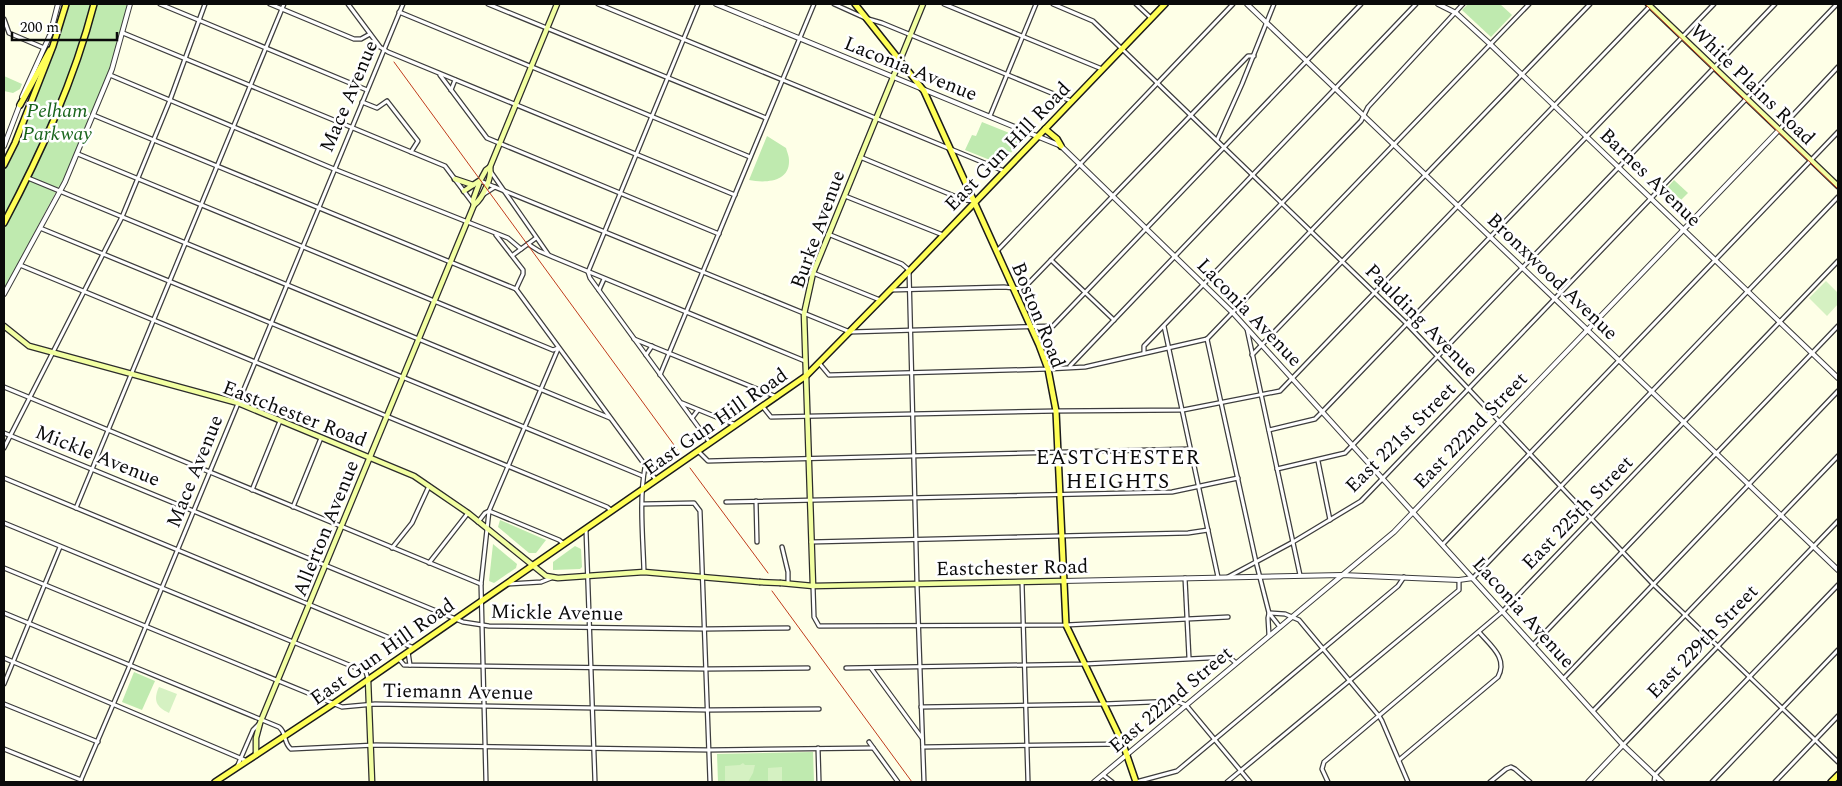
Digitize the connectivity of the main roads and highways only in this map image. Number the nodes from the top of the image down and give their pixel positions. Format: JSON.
{"nodes":[{"id":1,"x":66,"y":4,"type":"edge"},
{"id":2,"x":94,"y":4,"type":"edge"},
{"id":3,"x":557,"y":4,"type":"edge"},
{"id":4,"x":855,"y":4,"type":"edge"},
{"id":5,"x":923,"y":4,"type":"edge"},
{"id":6,"x":1164,"y":4,"type":"edge"},
{"id":7,"x":1649,"y":5,"type":"edge"},
{"id":8,"x":54,"y":46,"type":"junction"},
{"id":9,"x":900,"y":59,"type":"junction"},
{"id":10,"x":35,"y":77,"type":"junction"},
{"id":11,"x":29,"y":80,"type":"road end"},
{"id":12,"x":20,"y":105,"type":"road end"},
{"id":13,"x":1045,"y":128,"type":"junction"},
{"id":14,"x":1061,"y":146,"type":"road end"},
{"id":15,"x":4,"y":165,"type":"edge"},
{"id":16,"x":490,"y":170,"type":"junction"},
{"id":17,"x":455,"y":179,"type":"road end"},
{"id":18,"x":480,"y":181,"type":"junction"},
{"id":19,"x":473,"y":185,"type":"junction"},
{"id":20,"x":1838,"y":186,"type":"edge"},
{"id":21,"x":464,"y":191,"type":"road end"},
{"id":22,"x":975,"y":201,"type":"junction"},
{"id":23,"x":474,"y":204,"type":"junction"},
{"id":24,"x":4,"y":223,"type":"edge"},
{"id":25,"x":4,"y":326,"type":"edge"},
{"id":26,"x":806,"y":376,"type":"junction"},
{"id":27,"x":370,"y":458,"type":"junction"},
{"id":28,"x":533,"y":566,"type":"junction"},
{"id":29,"x":1063,"y":581,"type":"junction"},
{"id":30,"x":813,"y":586,"type":"junction"},
{"id":31,"x":368,"y":680,"type":"junction"},
{"id":32,"x":256,"y":755,"type":"junction"},
{"id":33,"x":1838,"y":775,"type":"edge"},
{"id":34,"x":215,"y":782,"type":"edge"},
{"id":35,"x":372,"y":782,"type":"edge"},
{"id":36,"x":1136,"y":782,"type":"edge"},
{"id":37,"x":1831,"y":782,"type":"edge"}],
"edges":[{"from":1,"to":8,"type":"main road"},
{"from":2,"to":24,"type":"main road"},
{"from":3,"to":16,"type":"main road","name":"Allerton Avenue"},
{"from":4,"to":9,"type":"main road","name":"Boston Road"},
{"from":5,"to":9,"type":"main road","name":"Burke Avenue"},
{"from":6,"to":13,"type":"main road","name":"East Gun Hill Road"},
{"from":7,"to":20,"type":"main road","name":"White Plains Road"},
{"from":8,"to":10,"type":"main road"},
{"from":8,"to":15,"type":"main road"},
{"from":9,"to":22,"type":"main road","name":"Boston Road"},
{"from":9,"to":26,"type":"main road","name":"Burke Avenue"},
{"from":10,"to":11,"type":"main road"},
{"from":10,"to":12,"type":"main road"},
{"from":13,"to":14,"type":"main road"},
{"from":13,"to":22,"type":"main road","name":"East Gun Hill Road"},
{"from":16,"to":18,"type":"main road","name":"Allerton Avenue"},
{"from":16,"to":23,"type":"main road","name":"Allerton Avenue"},
{"from":17,"to":19,"type":"main road"},
{"from":18,"to":19,"type":"main road"},
{"from":18,"to":23,"type":"main road","name":"Allerton Avenue"},
{"from":19,"to":21,"type":"main road"},
{"from":22,"to":26,"type":"main road","name":"East Gun Hill Road"},
{"from":22,"to":29,"type":"main road","name":"Boston Road"},
{"from":23,"to":27,"type":"main road","name":"Allerton Avenue"},
{"from":25,"to":27,"type":"main road","name":"Eastchester Road"},
{"from":26,"to":28,"type":"main road","name":"East Gun Hill Road"},
{"from":26,"to":30,"type":"main road","name":"Burke Avenue"},
{"from":27,"to":28,"type":"main road","name":"Eastchester Road"},
{"from":27,"to":32,"type":"main road","name":"Allerton Avenue"},
{"from":28,"to":30,"type":"main road","name":"Eastchester Road","bridge":true},
{"from":28,"to":31,"type":"main road","name":"East Gun Hill Road"},
{"from":29,"to":30,"type":"main road","name":"Eastchester Road"},
{"from":29,"to":36,"type":"main road","name":"Boston Road"},
{"from":31,"to":32,"type":"main road","name":"East Gun Hill Road"},
{"from":31,"to":35,"type":"main road"},
{"from":32,"to":34,"type":"main road","name":"East Gun Hill Road"},
{"from":33,"to":37,"type":"main road"}]}
